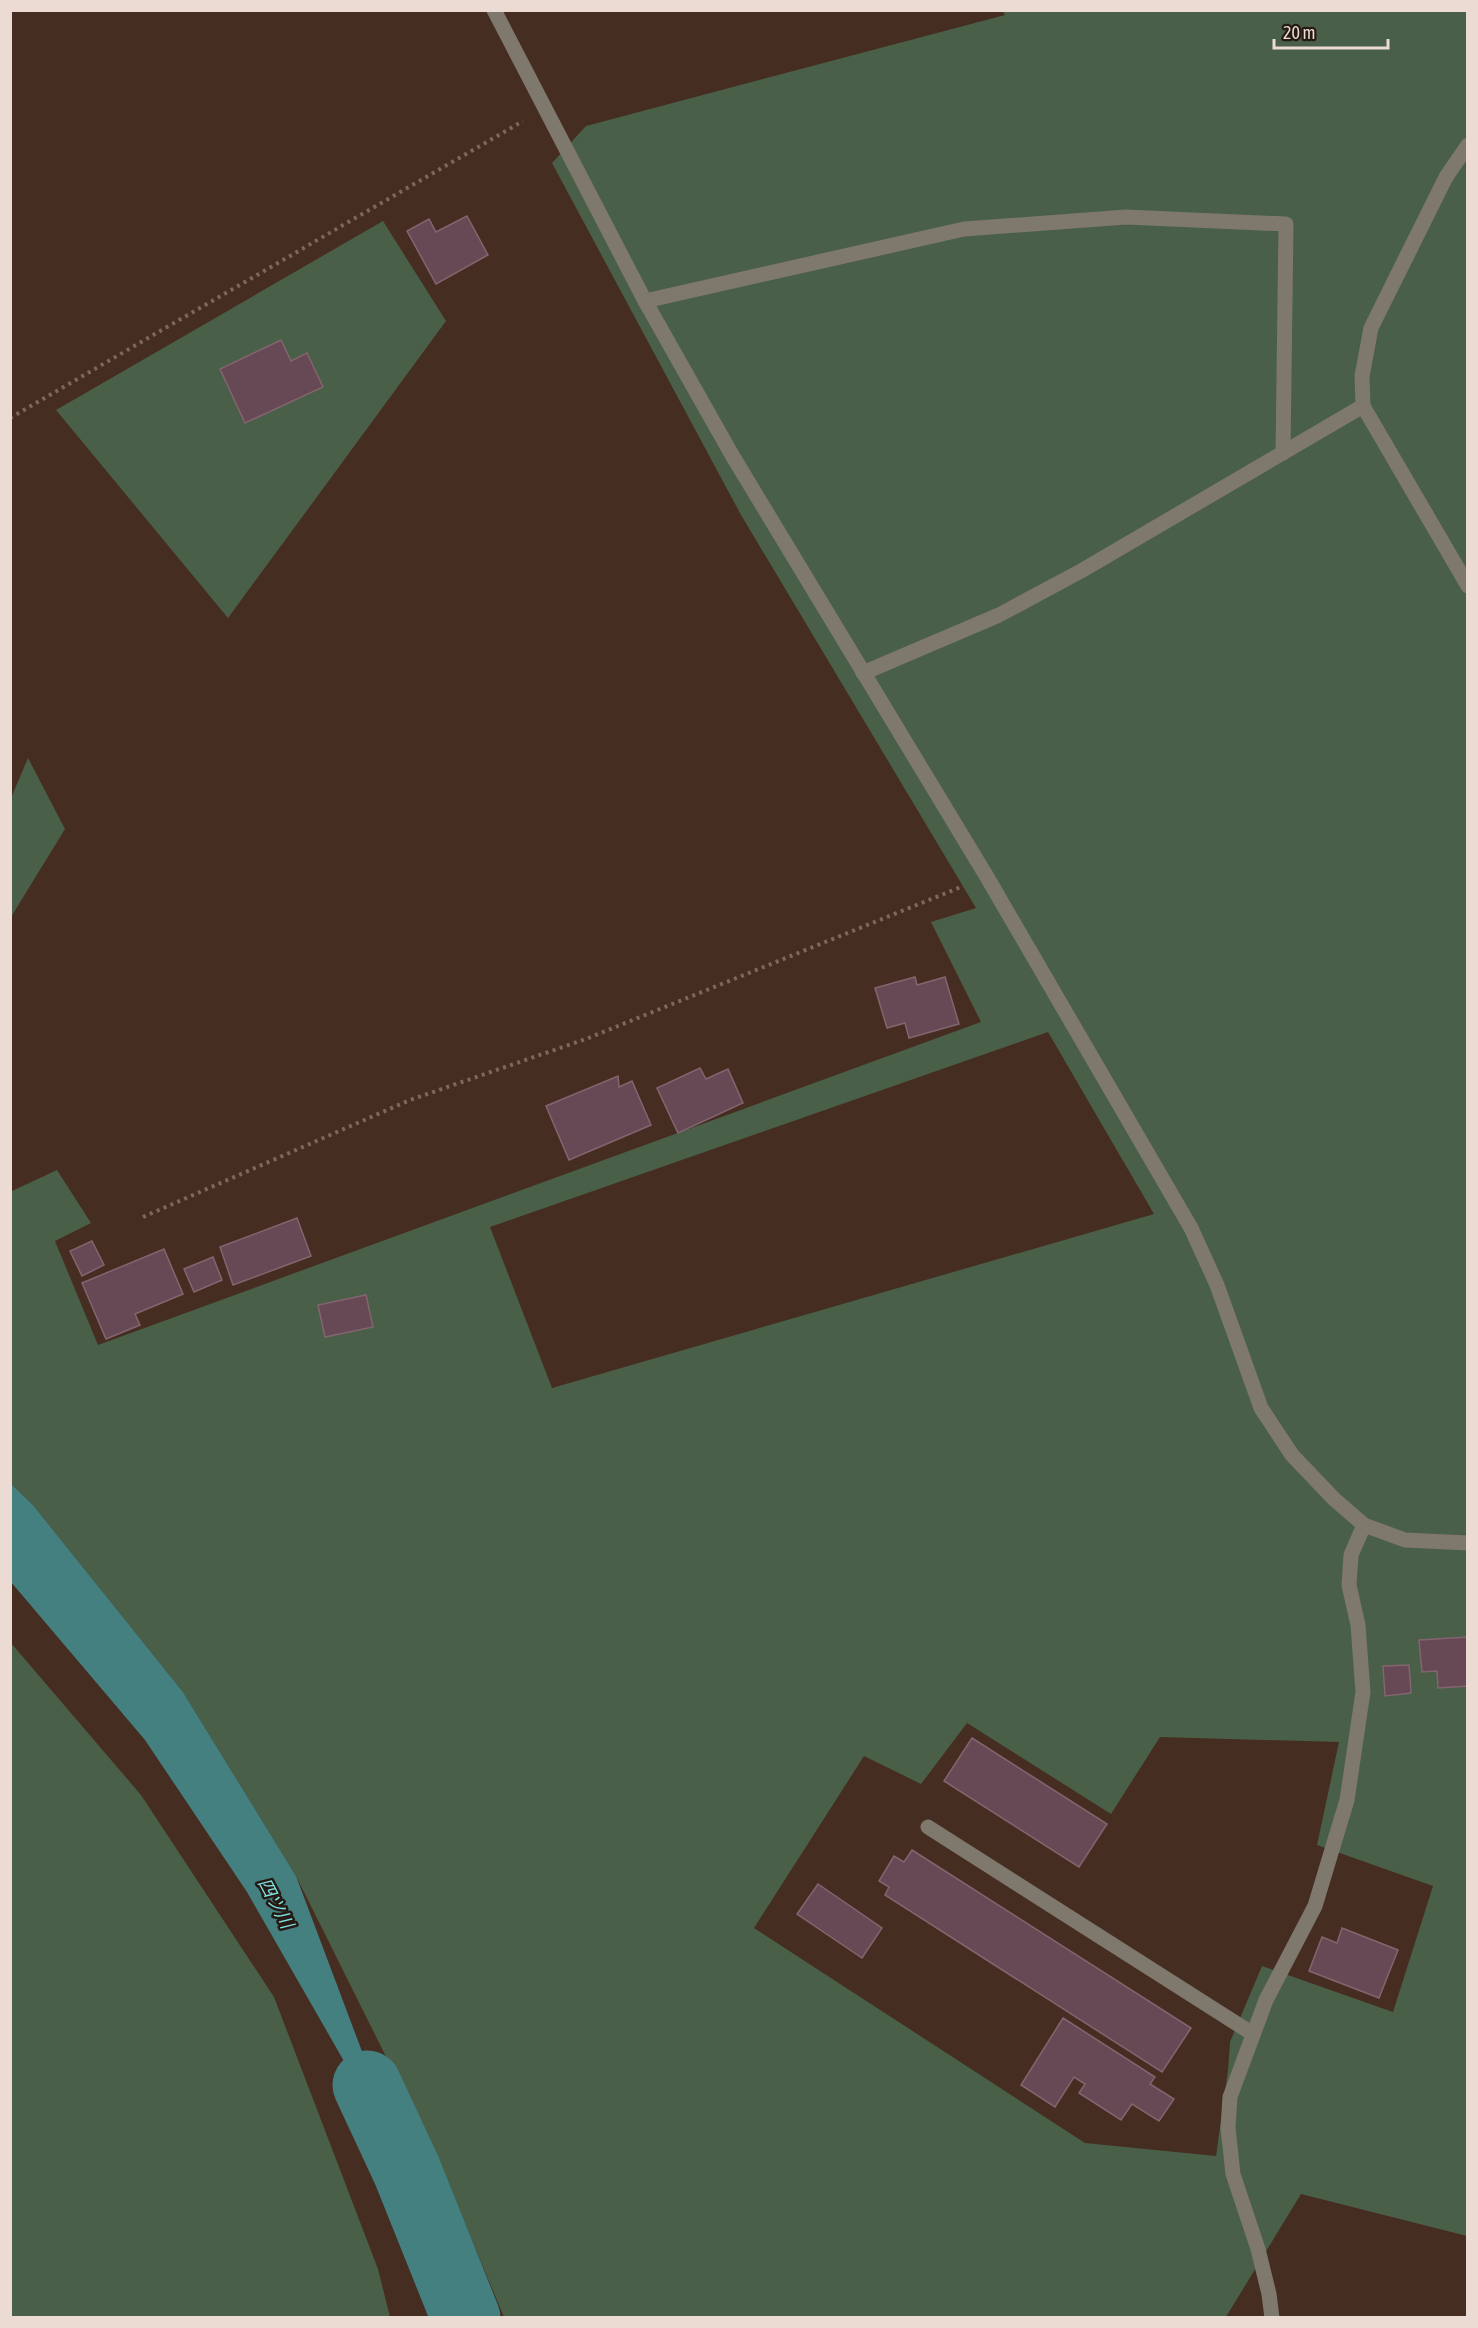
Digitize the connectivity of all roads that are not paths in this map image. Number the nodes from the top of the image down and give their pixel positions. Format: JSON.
{"nodes":[{"id":1,"x":494,"y":10,"type":"edge"},
{"id":2,"x":1467,"y":145,"type":"edge"},
{"id":3,"x":645,"y":301,"type":"junction"},
{"id":4,"x":1363,"y":406,"type":"junction"},
{"id":5,"x":1283,"y":453,"type":"junction"},
{"id":6,"x":1467,"y":586,"type":"edge"},
{"id":7,"x":863,"y":673,"type":"junction"},
{"id":8,"x":1364,"y":1525,"type":"junction"},
{"id":9,"x":1467,"y":1543,"type":"edge"},
{"id":10,"x":928,"y":1827,"type":"dead end"},
{"id":11,"x":1253,"y":2034,"type":"junction"},
{"id":12,"x":1272,"y":2318,"type":"edge"}],
"edges":[{"from":1,"to":3,"type":"street"},
{"from":2,"to":4,"type":"street"},
{"from":3,"to":5,"type":"street"},
{"from":3,"to":7,"type":"street"},
{"from":4,"to":5,"type":"street"},
{"from":4,"to":6,"type":"street"},
{"from":5,"to":7,"type":"street"},
{"from":7,"to":8,"type":"street"},
{"from":8,"to":9,"type":"street"},
{"from":8,"to":11,"type":"street"},
{"from":10,"to":11,"type":"street"},
{"from":11,"to":12,"type":"street"}]}
